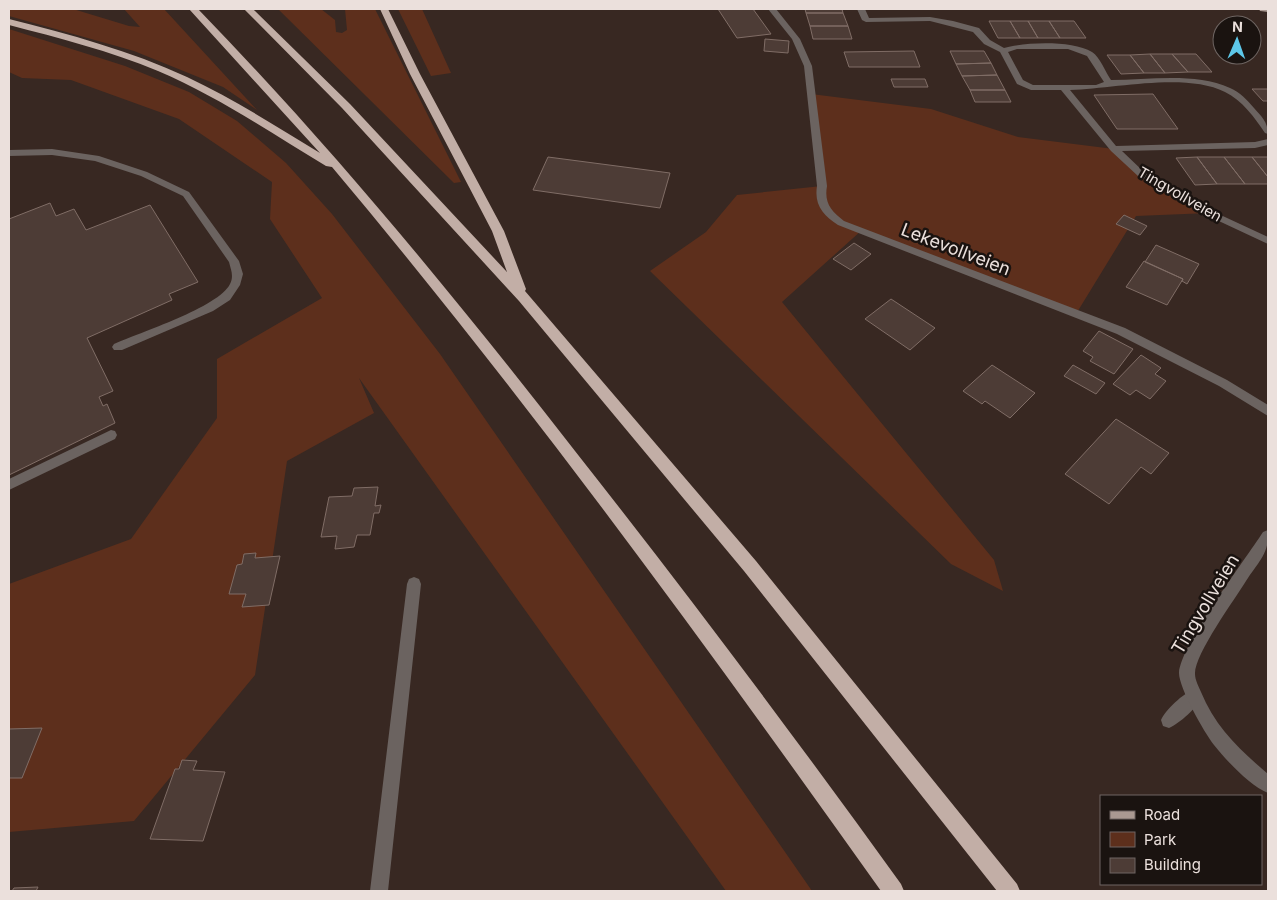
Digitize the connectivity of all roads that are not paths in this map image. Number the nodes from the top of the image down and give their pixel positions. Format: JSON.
{"nodes":[{"id":1,"x":193,"y":9,"type":"edge"},
{"id":2,"x":248,"y":9,"type":"edge"},
{"id":3,"x":384,"y":9,"type":"edge"},
{"id":4,"x":772,"y":9,"type":"edge"},
{"id":5,"x":861,"y":9,"type":"edge"},
{"id":6,"x":1263,"y":9,"type":"edge"},
{"id":7,"x":1268,"y":10,"type":"edge"},
{"id":8,"x":9,"y":22,"type":"edge"},
{"id":9,"x":1003,"y":52,"type":"junction"},
{"id":10,"x":1109,"y":83,"type":"junction"},
{"id":11,"x":1064,"y":88,"type":"junction"},
{"id":12,"x":1268,"y":130,"type":"edge"},
{"id":13,"x":1268,"y":142,"type":"edge"},
{"id":14,"x":1114,"y":149,"type":"junction"},
{"id":15,"x":9,"y":153,"type":"edge"},
{"id":16,"x":344,"y":172,"type":"junction"},
{"id":17,"x":1268,"y":241,"type":"edge"},
{"id":18,"x":524,"y":298,"type":"junction"},
{"id":19,"x":118,"y":347,"type":"dead end"},
{"id":20,"x":1268,"y":411,"type":"edge"},
{"id":21,"x":111,"y":435,"type":"dead end"},
{"id":22,"x":9,"y":485,"type":"edge"},
{"id":23,"x":1268,"y":536,"type":"edge"},
{"id":24,"x":414,"y":584,"type":"dead end"},
{"id":25,"x":1194,"y":697,"type":"junction"},
{"id":26,"x":1169,"y":720,"type":"dead end"},
{"id":27,"x":1268,"y":784,"type":"edge"},
{"id":28,"x":379,"y":891,"type":"edge"},
{"id":29,"x":894,"y":891,"type":"edge"},
{"id":30,"x":1010,"y":891,"type":"edge"}],
"edges":[{"from":1,"to":16,"type":"highway"},
{"from":2,"to":18,"type":"highway"},
{"from":3,"to":18,"type":"highway"},
{"from":4,"to":20,"type":"street","name":"Lekevollveien"},
{"from":5,"to":9,"type":"street"},
{"from":6,"to":7,"type":"main road"},
{"from":8,"to":16,"type":"highway"},
{"from":9,"to":10,"type":"street"},
{"from":9,"to":11,"type":"street"},
{"from":10,"to":11,"type":"street"},
{"from":10,"to":12,"type":"street"},
{"from":11,"to":14,"type":"street","name":"Tingvollveien"},
{"from":13,"to":14,"type":"street"},
{"from":14,"to":17,"type":"street","name":"Tingvollveien"},
{"from":15,"to":19,"type":"street"},
{"from":16,"to":29,"type":"highway"},
{"from":18,"to":30,"type":"highway"},
{"from":21,"to":22,"type":"street"},
{"from":23,"to":25,"type":"street","name":"Tingvollveien"},
{"from":24,"to":28,"type":"street"},
{"from":25,"to":26,"type":"street"},
{"from":25,"to":27,"type":"street","name":"Tingvollveien"}]}
